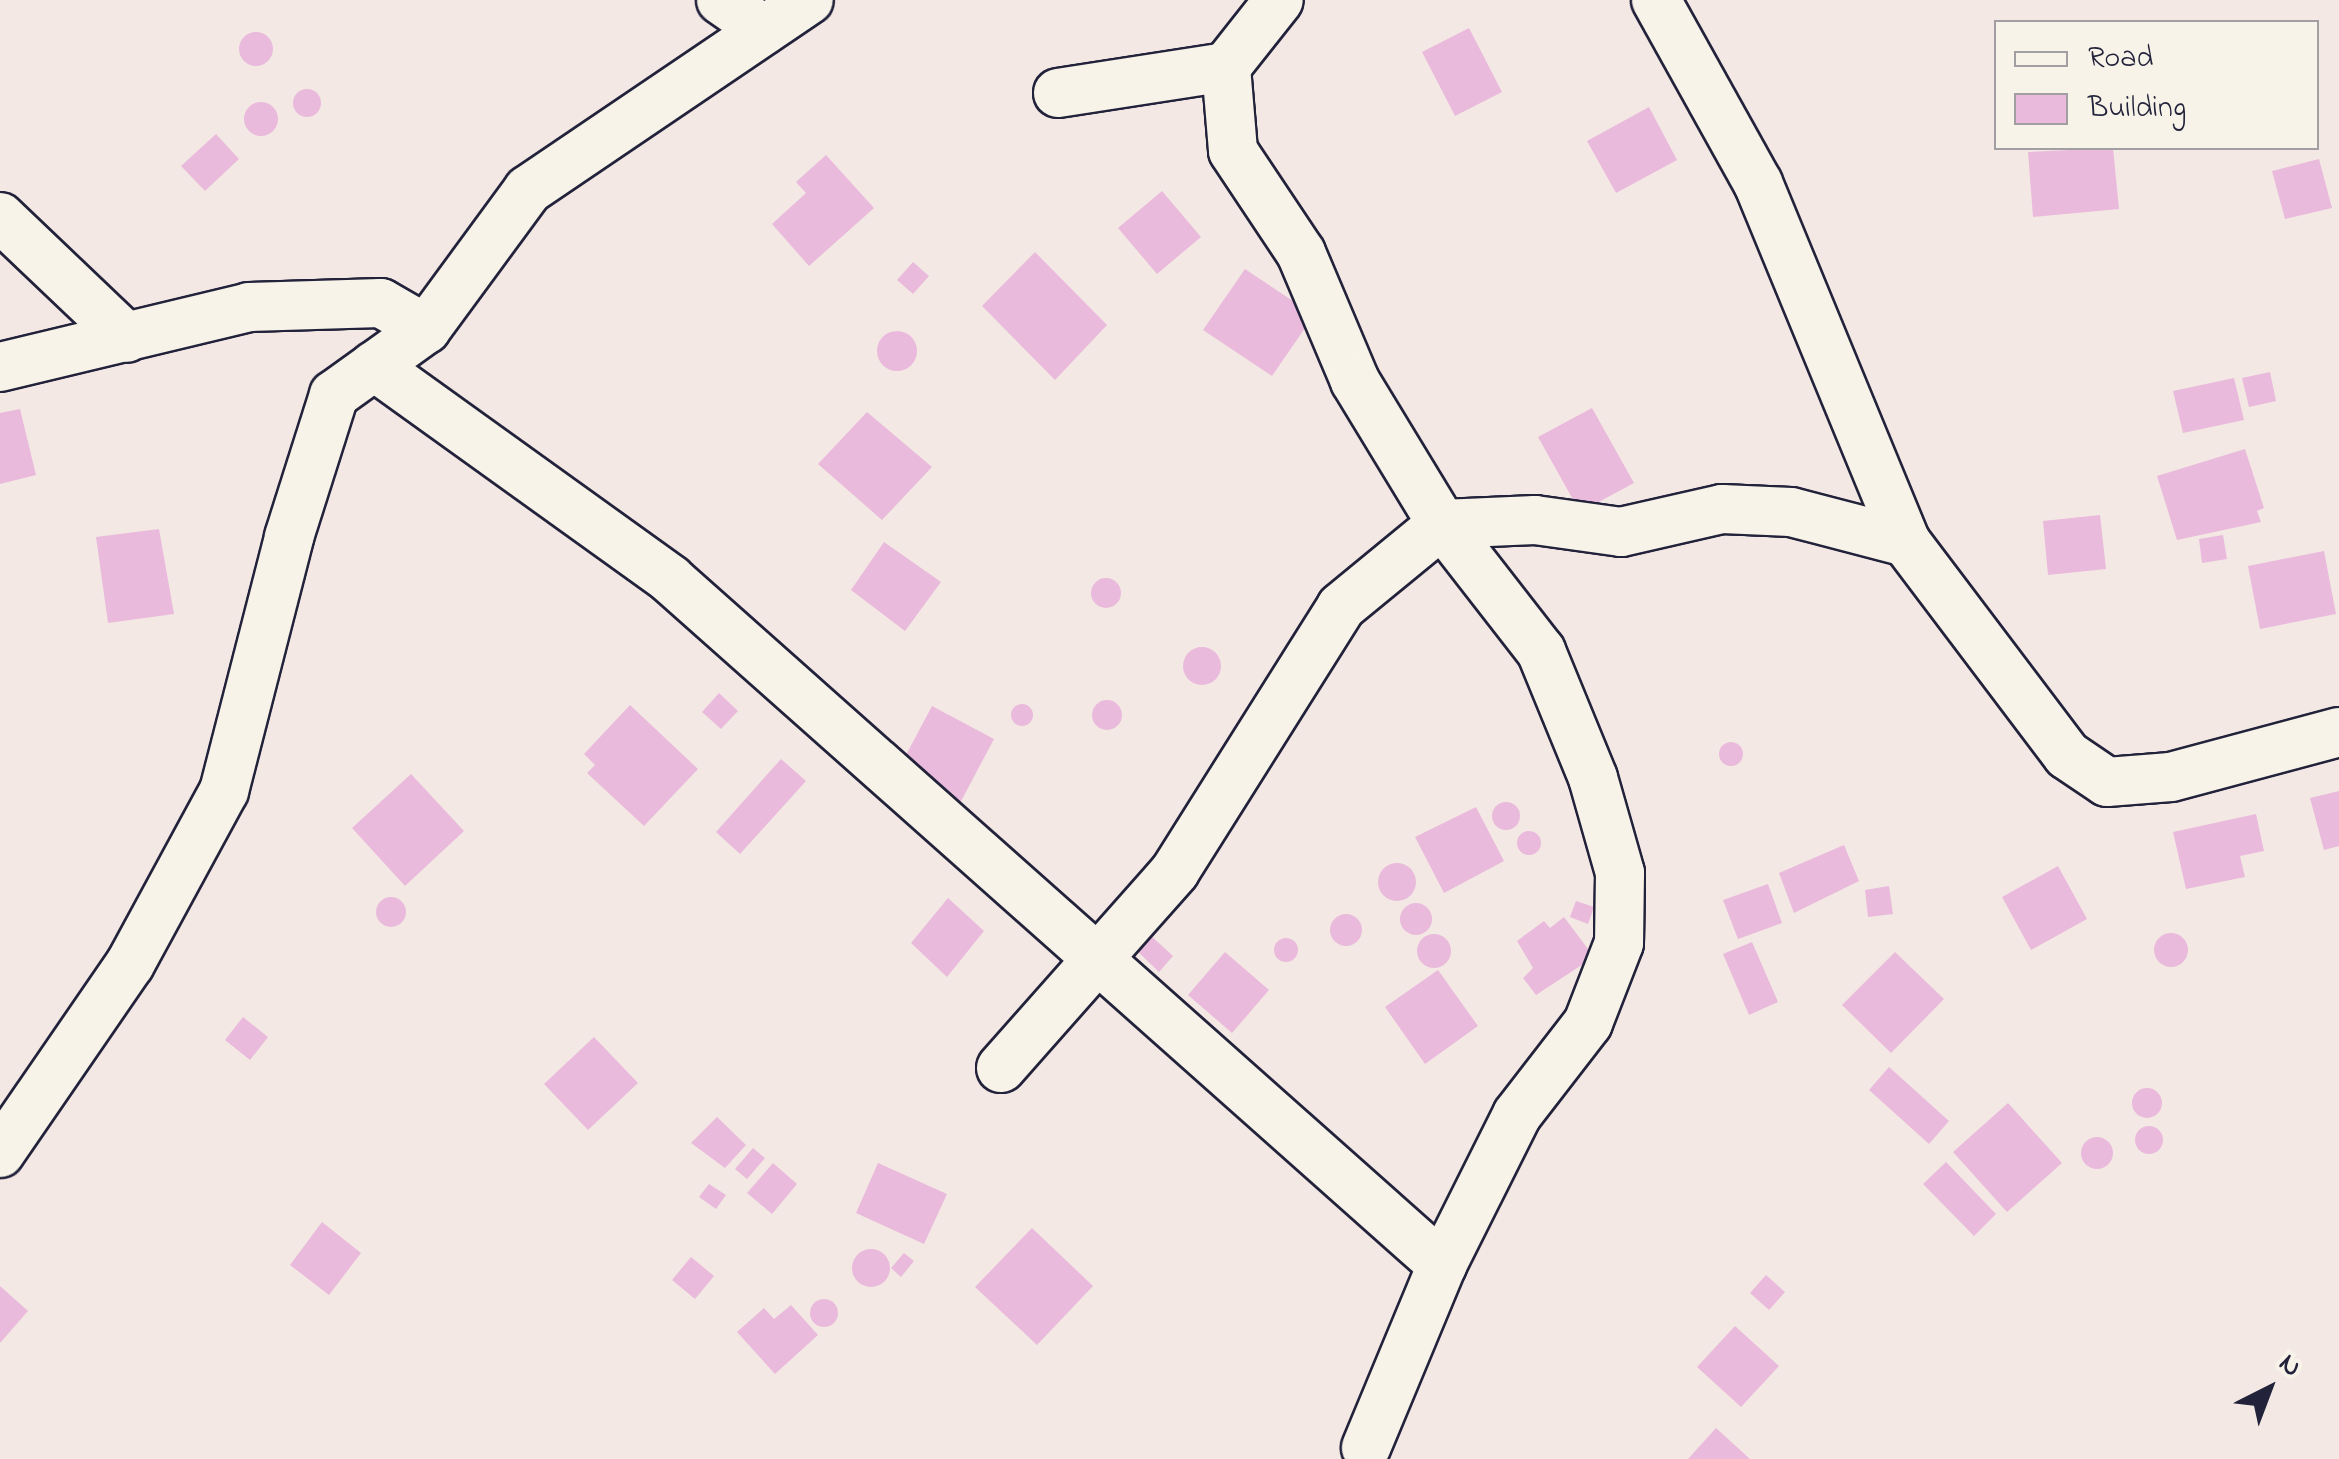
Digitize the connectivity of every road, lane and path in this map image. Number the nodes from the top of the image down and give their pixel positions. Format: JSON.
{"nodes":[{"id":1,"x":721,"y":0,"type":"edge"},
{"id":2,"x":809,"y":0,"type":"edge"},
{"id":3,"x":1279,"y":0,"type":"edge"},
{"id":4,"x":1656,"y":0,"type":"edge"},
{"id":5,"x":764,"y":30,"type":"junction"},
{"id":6,"x":1226,"y":68,"type":"junction"},
{"id":7,"x":1058,"y":94,"type":"dead end"},
{"id":8,"x":0,"y":217,"type":"edge"},
{"id":9,"x":426,"y":329,"type":"junction"},
{"id":10,"x":126,"y":338,"type":"junction"},
{"id":11,"x":374,"y":366,"type":"junction"},
{"id":12,"x":0,"y":367,"type":"edge"},
{"id":13,"x":1442,"y":524,"type":"junction"},
{"id":14,"x":1906,"y":542,"type":"junction"},
{"id":15,"x":2339,"y":732,"type":"edge"},
{"id":16,"x":1099,"y":957,"type":"junction"},
{"id":17,"x":1001,"y":1068,"type":"dead end"},
{"id":18,"x":0,"y":1153,"type":"edge"},
{"id":19,"x":1442,"y":1265,"type":"junction"},
{"id":20,"x":1366,"y":1448,"type":"dead end"}],
"edges":[{"from":1,"to":5,"type":"street"},
{"from":2,"to":5,"type":"street"},
{"from":3,"to":6,"type":"street"},
{"from":4,"to":14,"type":"street"},
{"from":5,"to":9,"type":"street"},
{"from":6,"to":7,"type":"street"},
{"from":6,"to":13,"type":"street"},
{"from":8,"to":10,"type":"street"},
{"from":9,"to":10,"type":"street"},
{"from":9,"to":11,"type":"street"},
{"from":10,"to":12,"type":"street"},
{"from":11,"to":16,"type":"street"},
{"from":11,"to":18,"type":"street"},
{"from":13,"to":14,"type":"street"},
{"from":13,"to":16,"type":"street"},
{"from":13,"to":19,"type":"street"},
{"from":14,"to":15,"type":"street"},
{"from":16,"to":17,"type":"street"},
{"from":16,"to":19,"type":"street"},
{"from":19,"to":20,"type":"street"}]}
